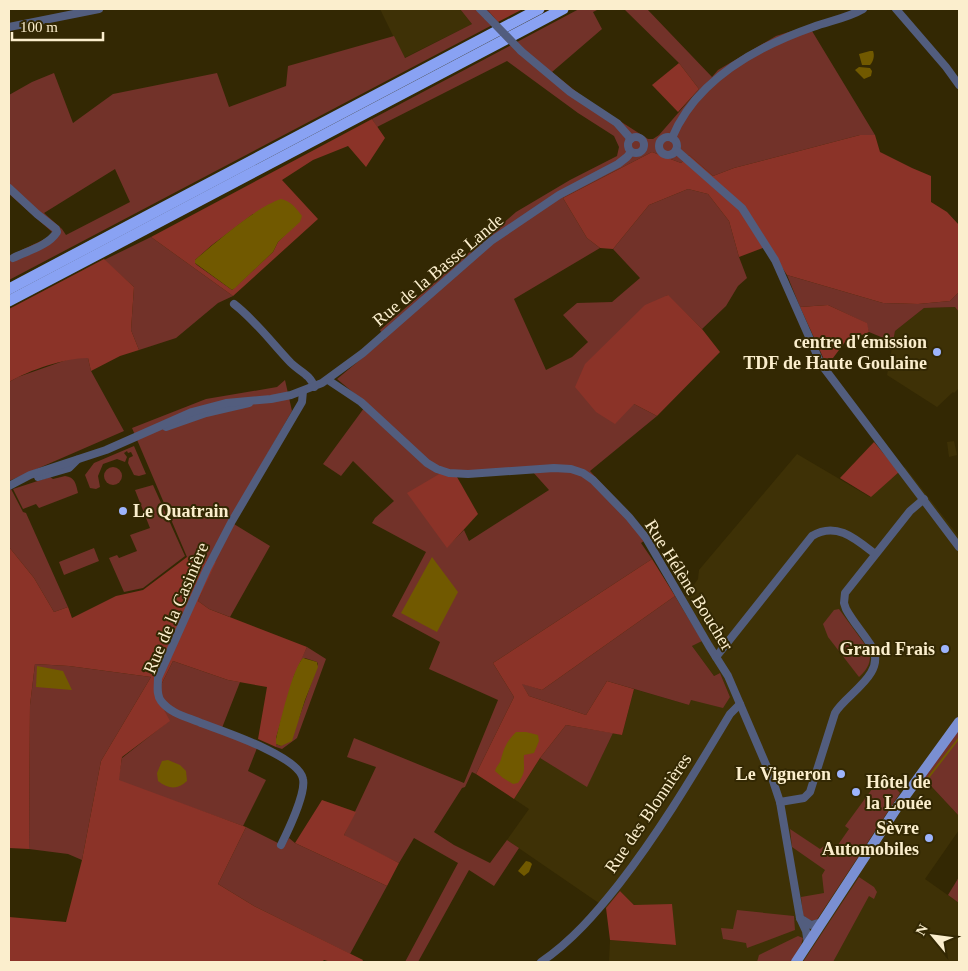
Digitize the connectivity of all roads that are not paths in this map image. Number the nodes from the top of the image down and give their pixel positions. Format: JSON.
{"nodes":[{"id":1,"x":99,"y":9,"type":"edge"},
{"id":2,"x":480,"y":9,"type":"edge"},
{"id":3,"x":539,"y":9,"type":"edge"},
{"id":4,"x":563,"y":9,"type":"edge"},
{"id":5,"x":863,"y":9,"type":"edge"},
{"id":6,"x":896,"y":9,"type":"edge"},
{"id":7,"x":87,"y":10,"type":"edge"},
{"id":8,"x":9,"y":27,"type":"edge"},
{"id":9,"x":959,"y":85,"type":"edge"},
{"id":10,"x":672,"y":138,"type":"junction"},
{"id":11,"x":631,"y":139,"type":"junction"},
{"id":12,"x":644,"y":144,"type":"junction"},
{"id":13,"x":660,"y":145,"type":"junction"},
{"id":14,"x":676,"y":150,"type":"junction"},
{"id":15,"x":631,"y":152,"type":"junction"},
{"id":16,"x":9,"y":188,"type":"edge"},
{"id":17,"x":13,"y":258,"type":"dead end"},
{"id":18,"x":9,"y":289,"type":"edge"},
{"id":19,"x":9,"y":301,"type":"edge"},
{"id":20,"x":234,"y":304,"type":"dead end"},
{"id":21,"x":328,"y":380,"type":"junction"},
{"id":22,"x":314,"y":387,"type":"junction"},
{"id":23,"x":303,"y":392,"type":"junction"},
{"id":24,"x":291,"y":395,"type":"junction"},
{"id":25,"x":295,"y":410,"type":"junction"},
{"id":26,"x":10,"y":485,"type":"edge"},
{"id":27,"x":924,"y":499,"type":"junction"},
{"id":28,"x":959,"y":547,"type":"edge"},
{"id":29,"x":875,"y":554,"type":"junction"},
{"id":30,"x":716,"y":657,"type":"junction"},
{"id":31,"x":740,"y":704,"type":"junction"},
{"id":32,"x":959,"y":722,"type":"edge"},
{"id":33,"x":780,"y":802,"type":"junction"},
{"id":34,"x":281,"y":844,"type":"dead end"},
{"id":35,"x":800,"y":918,"type":"junction"},
{"id":36,"x":822,"y":922,"type":"junction"},
{"id":37,"x":808,"y":944,"type":"junction"},
{"id":38,"x":541,"y":962,"type":"edge"},
{"id":39,"x":796,"y":962,"type":"edge"}],
"edges":[{"from":1,"to":7,"type":"street"},
{"from":2,"to":11,"type":"street","bridge":true},
{"from":3,"to":18,"type":"highway"},
{"from":4,"to":19,"type":"highway"},
{"from":5,"to":10,"type":"street"},
{"from":6,"to":9,"type":"street"},
{"from":7,"to":8,"type":"street"},
{"from":10,"to":13,"type":"street"},
{"from":10,"to":14,"type":"street"},
{"from":11,"to":12,"type":"street"},
{"from":11,"to":15,"type":"street"},
{"from":12,"to":13,"type":"street"},
{"from":12,"to":15,"type":"street"},
{"from":13,"to":14,"type":"street"},
{"from":14,"to":27,"type":"street"},
{"from":15,"to":21,"type":"street","name":"Rue de la Basse Lande"},
{"from":16,"to":17,"type":"street"},
{"from":20,"to":22,"type":"street"},
{"from":21,"to":22,"type":"street","name":"Rue de la Basse Lande"},
{"from":21,"to":30,"type":"street","name":"Rue Hélène Boucher"},
{"from":22,"to":23,"type":"street","name":"Rue de la Basse Lande"},
{"from":23,"to":24,"type":"street","name":"Rue de la Basse Lande"},
{"from":23,"to":25,"type":"street","name":"Rue de la Casinière"},
{"from":24,"to":25,"type":"street"},
{"from":24,"to":26,"type":"street","name":"Rue de la Basse Lande"},
{"from":25,"to":34,"type":"street","name":"Rue de la Casinière"},
{"from":27,"to":28,"type":"street"},
{"from":27,"to":29,"type":"street"},
{"from":29,"to":30,"type":"street"},
{"from":29,"to":33,"type":"street"},
{"from":30,"to":31,"type":"street","name":"Rue Hélène Boucher"},
{"from":31,"to":33,"type":"street","name":"Rue Hélène Boucher"},
{"from":31,"to":38,"type":"street","name":"Rue des Blonnières"},
{"from":32,"to":36,"type":"main road"},
{"from":33,"to":35,"type":"street","name":"Rue Hélène Boucher"},
{"from":35,"to":36,"type":"street"},
{"from":35,"to":37,"type":"street","name":"Rue Hélène Boucher"},
{"from":36,"to":37,"type":"main road"},
{"from":37,"to":39,"type":"main road"}]}
